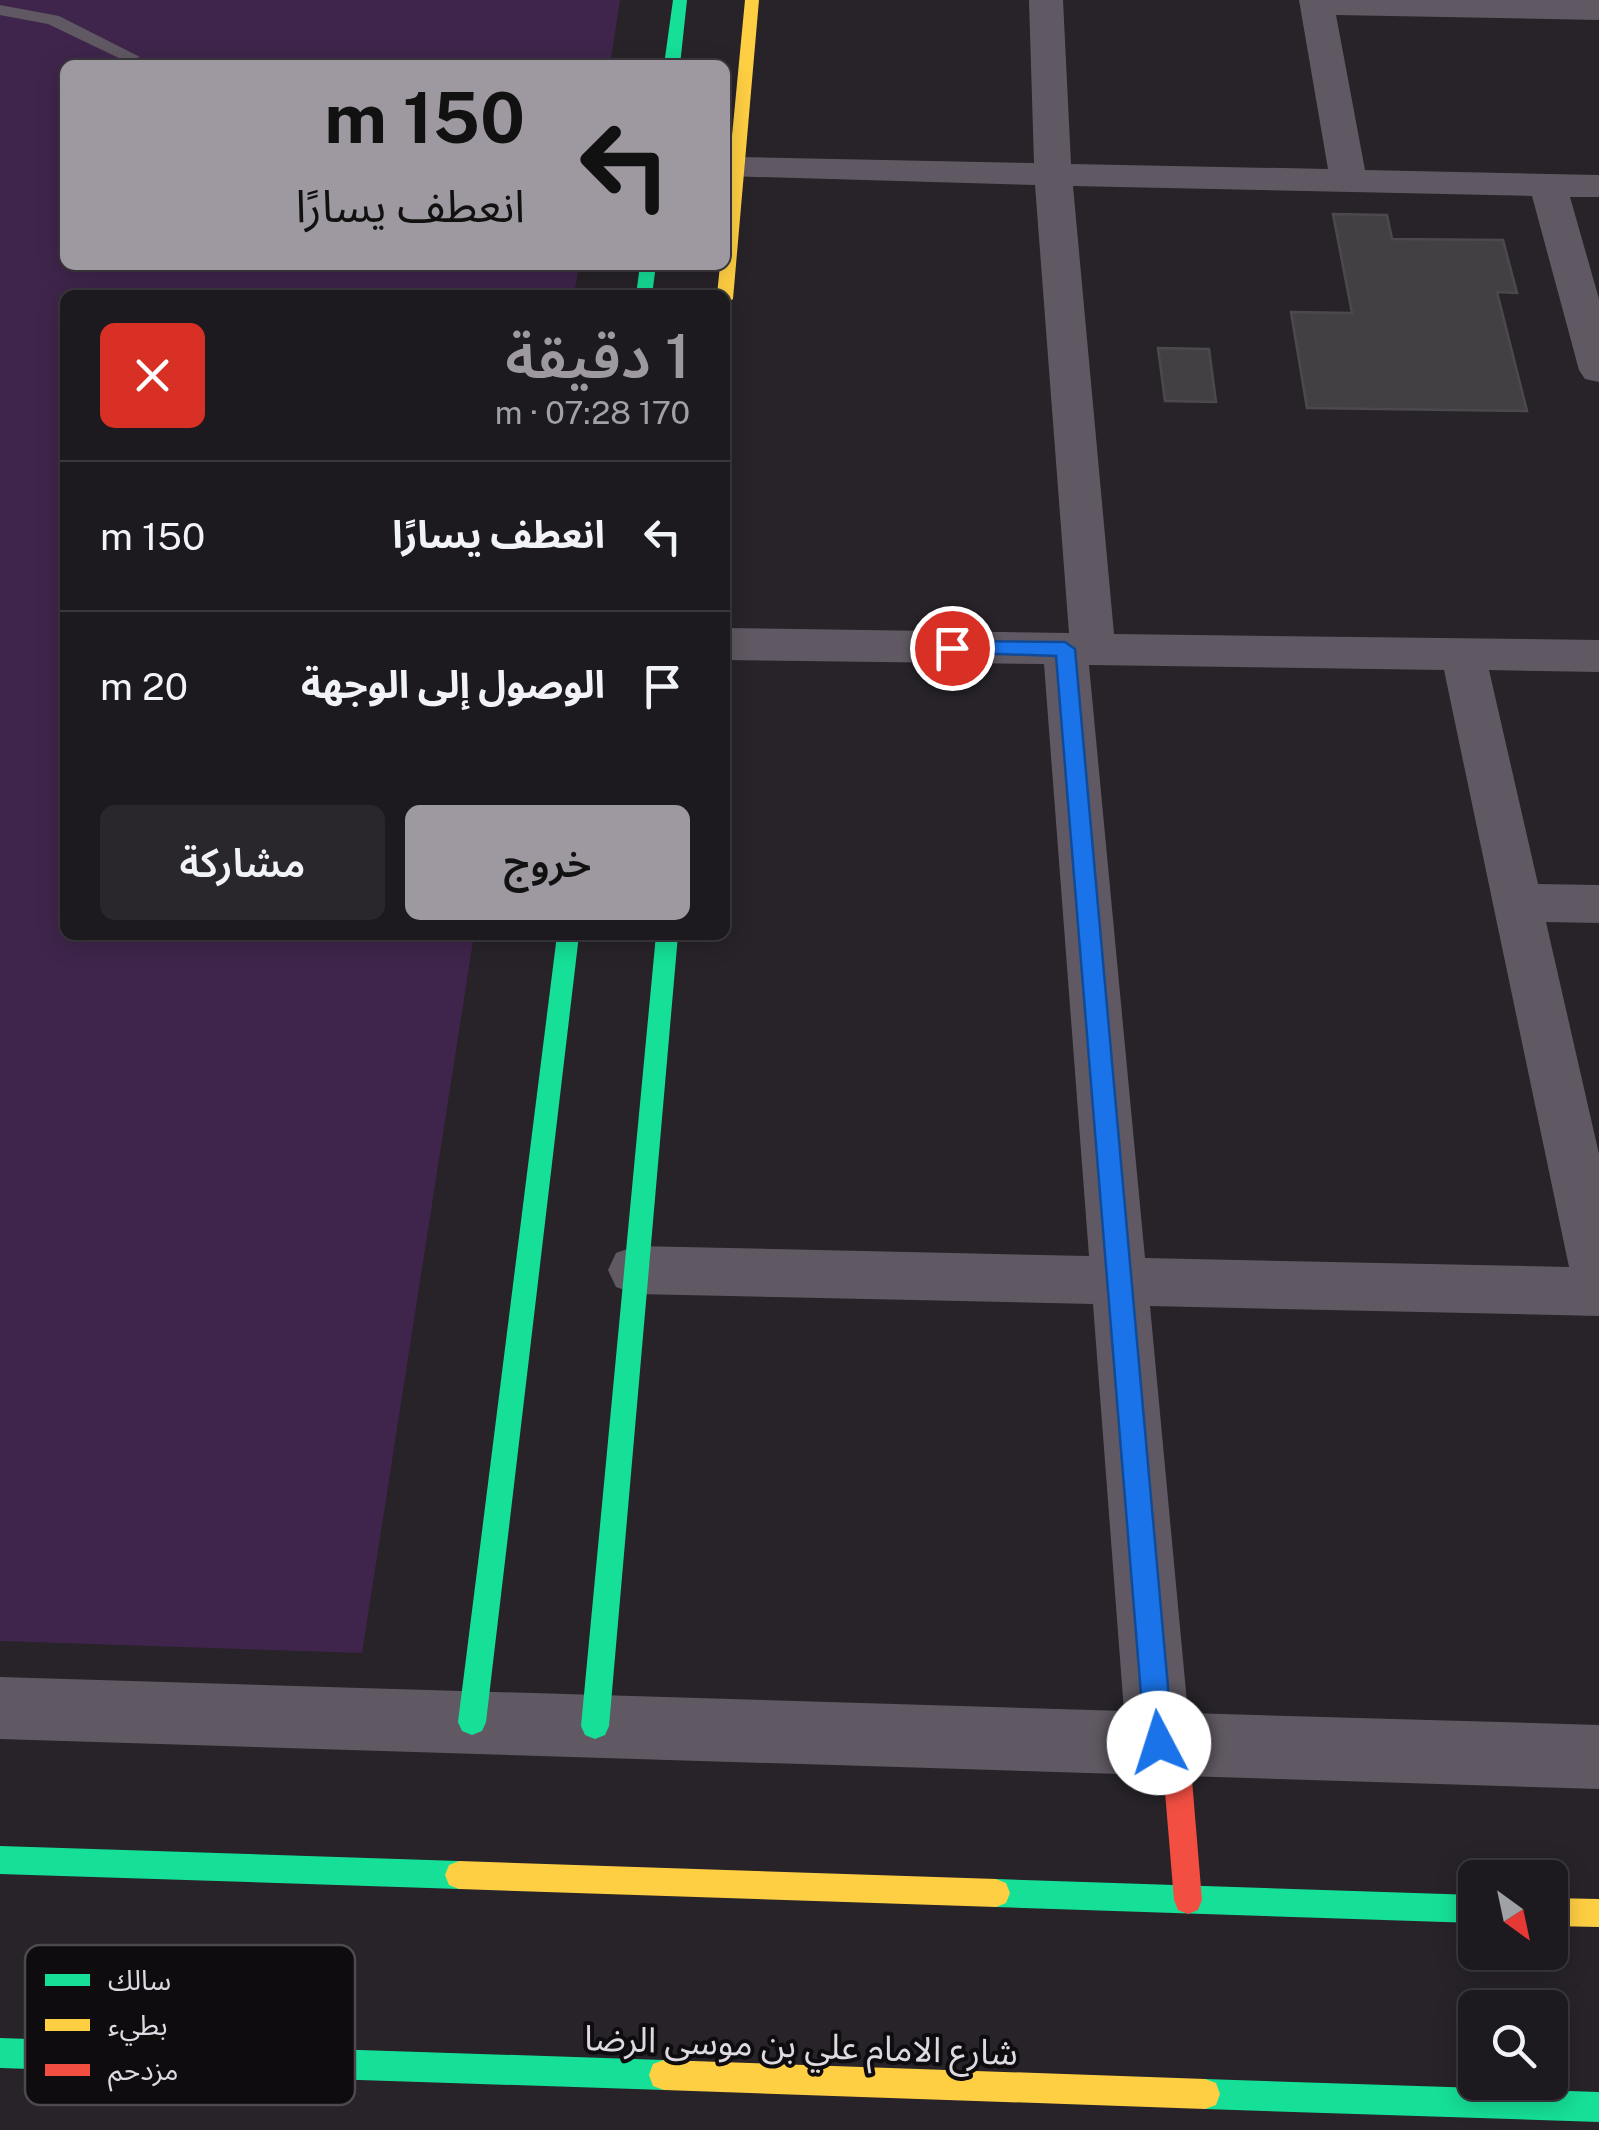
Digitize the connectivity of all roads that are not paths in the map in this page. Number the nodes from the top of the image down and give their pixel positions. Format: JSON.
{"nodes":[{"id":1,"x":680,"y":0,"type":"edge"},
{"id":2,"x":752,"y":0,"type":"edge"},
{"id":3,"x":1046,"y":0,"type":"edge"},
{"id":4,"x":1316,"y":2,"type":"edge"},
{"id":5,"x":0,"y":10,"type":"edge"},
{"id":6,"x":1599,"y":10,"type":"edge"},
{"id":7,"x":130,"y":57,"type":"dead end"},
{"id":8,"x":673,"y":60,"type":"edge"},
{"id":9,"x":737,"y":168,"type":"junction"},
{"id":10,"x":1053,"y":174,"type":"junction"},
{"id":11,"x":1348,"y":180,"type":"junction"},
{"id":12,"x":1548,"y":184,"type":"junction"},
{"id":13,"x":1599,"y":186,"type":"edge"},
{"id":14,"x":730,"y":244,"type":"edge"},
{"id":15,"x":1599,"y":370,"type":"edge"},
{"id":16,"x":730,"y":644,"type":"edge"},
{"id":17,"x":1079,"y":649,"type":"junction"},
{"id":18,"x":1463,"y":654,"type":"junction"},
{"id":19,"x":1599,"y":656,"type":"edge"},
{"id":20,"x":1517,"y":902,"type":"junction"},
{"id":21,"x":1599,"y":904,"type":"edge"},
{"id":22,"x":567,"y":940,"type":"edge"},
{"id":23,"x":667,"y":940,"type":"edge"},
{"id":24,"x":636,"y":1270,"type":"junction"},
{"id":25,"x":1599,"y":1278,"type":"edge"},
{"id":26,"x":1118,"y":1282,"type":"junction"},
{"id":27,"x":1599,"y":1292,"type":"edge"},
{"id":28,"x":0,"y":1708,"type":"edge"},
{"id":29,"x":472,"y":1722,"type":"junction"},
{"id":30,"x":595,"y":1726,"type":"junction"},
{"id":31,"x":1167,"y":1744,"type":"junction"},
{"id":32,"x":1599,"y":1757,"type":"edge"},
{"id":33,"x":0,"y":1860,"type":"edge"},
{"id":34,"x":1188,"y":1900,"type":"junction"},
{"id":35,"x":1458,"y":1908,"type":"edge"},
{"id":36,"x":1568,"y":1913,"type":"edge"},
{"id":37,"x":1599,"y":1914,"type":"edge"},
{"id":38,"x":0,"y":2052,"type":"edge"},
{"id":39,"x":25,"y":2053,"type":"edge"},
{"id":40,"x":355,"y":2064,"type":"edge"},
{"id":41,"x":1599,"y":2107,"type":"edge"}],
"edges":[{"from":1,"to":8,"type":"street"},
{"from":2,"to":9,"type":"street"},
{"from":3,"to":10,"type":"street"},
{"from":4,"to":6,"type":"street"},
{"from":4,"to":11,"type":"street"},
{"from":5,"to":7,"type":"lane"},
{"from":9,"to":10,"type":"street"},
{"from":9,"to":14,"type":"street"},
{"from":10,"to":11,"type":"street"},
{"from":10,"to":17,"type":"street"},
{"from":11,"to":12,"type":"street"},
{"from":12,"to":13,"type":"street"},
{"from":12,"to":15,"type":"street"},
{"from":16,"to":17,"type":"street"},
{"from":17,"to":18,"type":"street"},
{"from":17,"to":26,"type":"street"},
{"from":18,"to":19,"type":"street"},
{"from":18,"to":20,"type":"street"},
{"from":20,"to":21,"type":"street"},
{"from":20,"to":25,"type":"street"},
{"from":22,"to":29,"type":"street"},
{"from":23,"to":24,"type":"street"},
{"from":24,"to":26,"type":"street"},
{"from":24,"to":30,"type":"street"},
{"from":26,"to":27,"type":"street"},
{"from":26,"to":31,"type":"street"},
{"from":28,"to":29,"type":"street"},
{"from":29,"to":30,"type":"street"},
{"from":30,"to":31,"type":"street"},
{"from":31,"to":32,"type":"street"},
{"from":31,"to":34,"type":"street"},
{"from":33,"to":34,"type":"street"},
{"from":34,"to":35,"type":"street"},
{"from":36,"to":37,"type":"street"},
{"from":38,"to":39,"type":"street","name":"شارع الامام علي بن موسى الرضا"},
{"from":40,"to":41,"type":"street","name":"شارع الامام علي بن موسى الرضا"}]}
